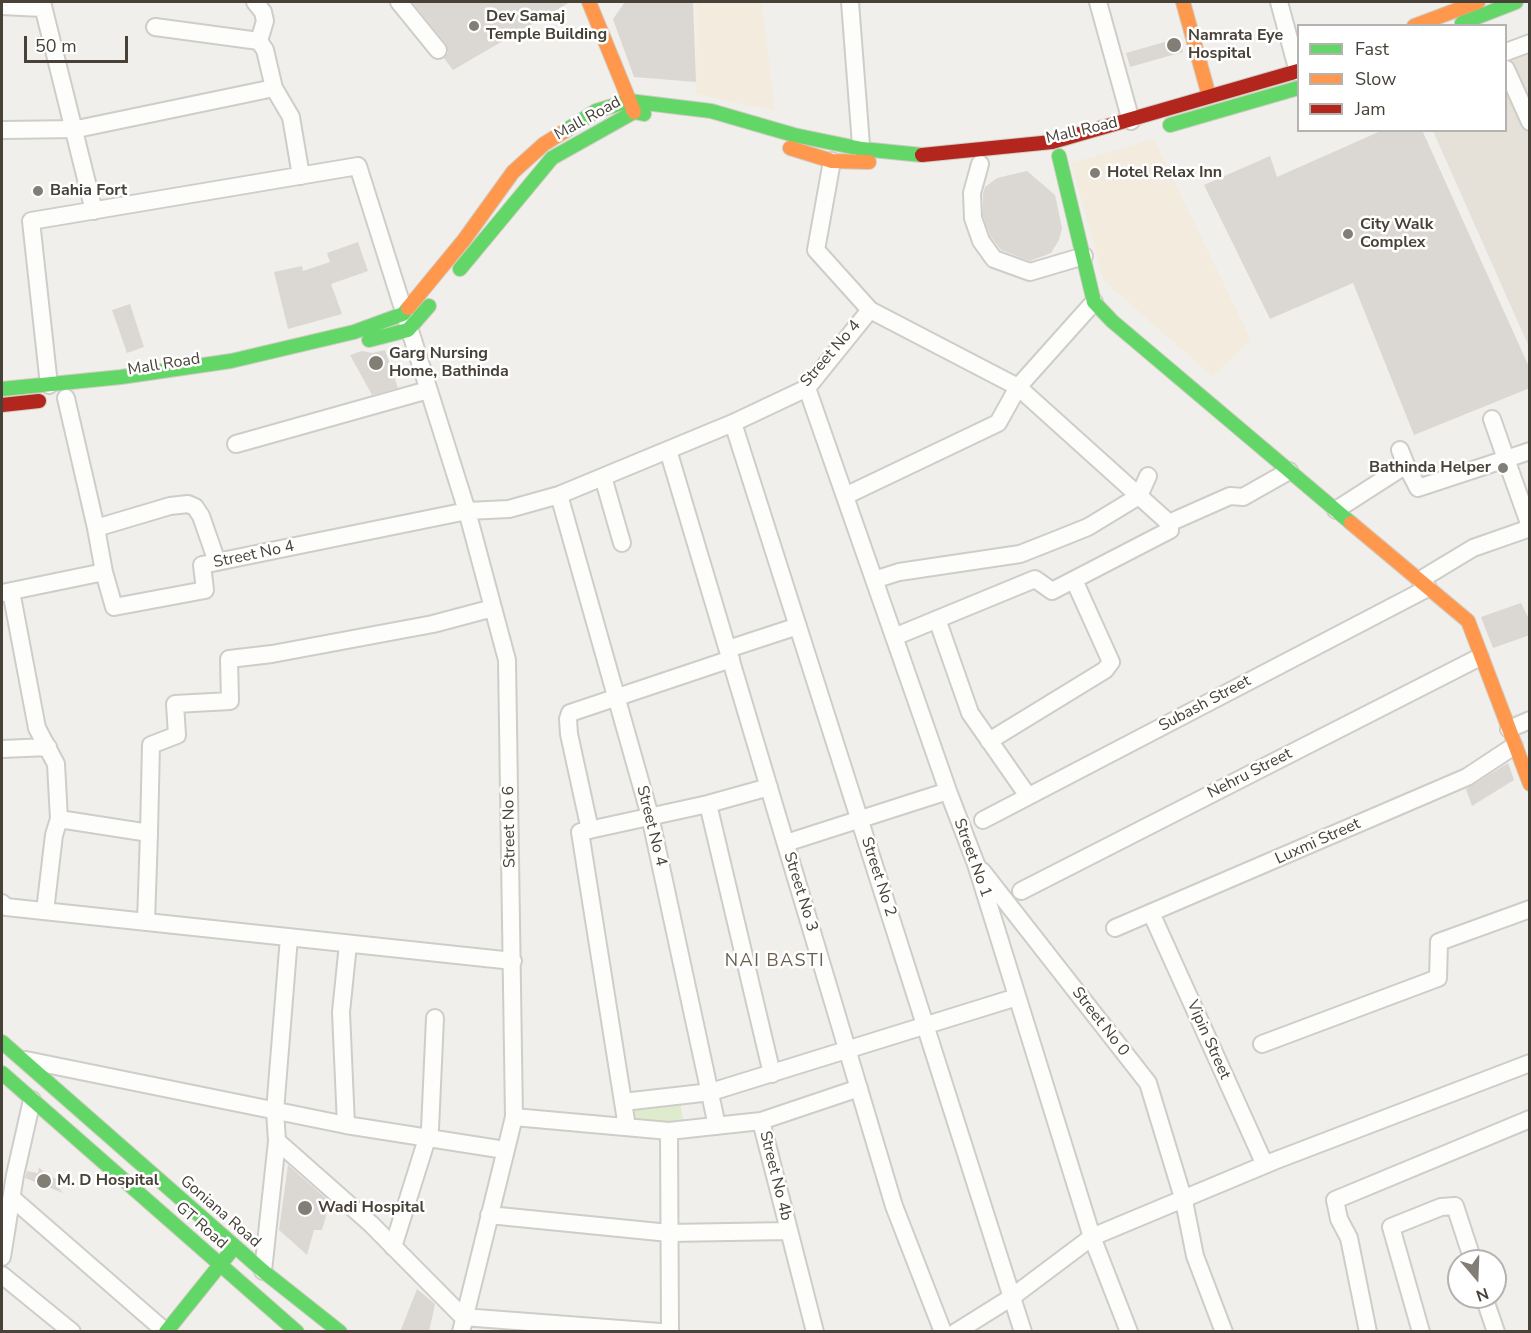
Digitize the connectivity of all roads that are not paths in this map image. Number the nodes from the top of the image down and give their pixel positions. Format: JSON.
{"nodes":[{"id":1,"x":255,"y":2,"type":"edge"},
{"id":2,"x":399,"y":2,"type":"edge"},
{"id":3,"x":590,"y":2,"type":"edge"},
{"id":4,"x":850,"y":2,"type":"edge"},
{"id":5,"x":1098,"y":2,"type":"edge"},
{"id":6,"x":1183,"y":2,"type":"edge"},
{"id":7,"x":1279,"y":2,"type":"edge"},
{"id":8,"x":1478,"y":2,"type":"edge"},
{"id":9,"x":1516,"y":2,"type":"edge"},
{"id":10,"x":42,"y":5,"type":"edge"},
{"id":11,"x":2,"y":6,"type":"edge"},
{"id":12,"x":1419,"y":24,"type":"edge"},
{"id":13,"x":1461,"y":24,"type":"edge"},
{"id":14,"x":155,"y":27,"type":"dead end"},
{"id":15,"x":259,"y":41,"type":"junction"},
{"id":16,"x":1530,"y":43,"type":"edge"},
{"id":17,"x":438,"y":50,"type":"dead end"},
{"id":18,"x":1507,"y":52,"type":"edge"},
{"id":19,"x":1297,"y":67,"type":"edge"},
{"id":20,"x":1297,"y":71,"type":"edge"},
{"id":21,"x":1507,"y":71,"type":"edge"},
{"id":22,"x":274,"y":88,"type":"junction"},
{"id":23,"x":1297,"y":89,"type":"edge"},
{"id":24,"x":1209,"y":96,"type":"junction"},
{"id":25,"x":632,"y":106,"type":"junction"},
{"id":26,"x":1131,"y":121,"type":"junction"},
{"id":27,"x":1530,"y":122,"type":"edge"},
{"id":28,"x":73,"y":129,"type":"junction"},
{"id":29,"x":1158,"y":129,"type":"dead end"},
{"id":30,"x":2,"y":130,"type":"edge"},
{"id":31,"x":862,"y":155,"type":"junction"},
{"id":32,"x":1059,"y":155,"type":"dead end"},
{"id":33,"x":832,"y":161,"type":"junction"},
{"id":34,"x":986,"y":163,"type":"joint"},
{"id":35,"x":302,"y":176,"type":"junction"},
{"id":36,"x":94,"y":211,"type":"junction"},
{"id":37,"x":1084,"y":256,"type":"junction"},
{"id":38,"x":451,"y":280,"type":"dead end"},
{"id":39,"x":436,"y":297,"type":"dead end"},
{"id":40,"x":1094,"y":302,"type":"junction"},
{"id":41,"x":870,"y":310,"type":"junction"},
{"id":42,"x":405,"y":322,"type":"junction"},
{"id":43,"x":49,"y":385,"type":"junction"},
{"id":44,"x":1018,"y":387,"type":"junction"},
{"id":45,"x":807,"y":388,"type":"junction"},
{"id":46,"x":2,"y":389,"type":"edge"},
{"id":47,"x":428,"y":390,"type":"junction"},
{"id":48,"x":66,"y":398,"type":"junction"},
{"id":49,"x":2,"y":405,"type":"edge"},
{"id":50,"x":1492,"y":419,"type":"dead end"},
{"id":51,"x":733,"y":423,"type":"junction"},
{"id":52,"x":236,"y":444,"type":"dead end"},
{"id":53,"x":668,"y":450,"type":"junction"},
{"id":54,"x":1530,"y":451,"type":"edge"},
{"id":55,"x":1506,"y":459,"type":"junction"},
{"id":56,"x":1289,"y":471,"type":"junction"},
{"id":57,"x":1148,"y":476,"type":"dead end"},
{"id":58,"x":603,"y":477,"type":"junction"},
{"id":59,"x":559,"y":495,"type":"junction"},
{"id":60,"x":845,"y":496,"type":"junction"},
{"id":61,"x":1139,"y":496,"type":"junction"},
{"id":62,"x":1336,"y":510,"type":"junction"},
{"id":63,"x":467,"y":511,"type":"junction"},
{"id":64,"x":1169,"y":523,"type":"junction"},
{"id":65,"x":1530,"y":527,"type":"edge"},
{"id":66,"x":96,"y":528,"type":"junction"},
{"id":67,"x":622,"y":543,"type":"dead end"},
{"id":68,"x":217,"y":562,"type":"junction"},
{"id":69,"x":104,"y":572,"type":"junction"},
{"id":70,"x":874,"y":580,"type":"junction"},
{"id":71,"x":1074,"y":580,"type":"junction"},
{"id":72,"x":1424,"y":584,"type":"junction"},
{"id":73,"x":6,"y":592,"type":"edge"},
{"id":74,"x":493,"y":608,"type":"junction"},
{"id":75,"x":937,"y":619,"type":"junction"},
{"id":76,"x":798,"y":626,"type":"junction"},
{"id":77,"x":894,"y":637,"type":"junction"},
{"id":78,"x":729,"y":654,"type":"junction"},
{"id":79,"x":1480,"y":657,"type":"junction"},
{"id":80,"x":617,"y":698,"type":"junction"},
{"id":81,"x":1530,"y":720,"type":"edge"},
{"id":82,"x":1509,"y":729,"type":"junction"},
{"id":83,"x":989,"y":741,"type":"junction"},
{"id":84,"x":1514,"y":746,"type":"junction"},
{"id":85,"x":48,"y":747,"type":"junction"},
{"id":86,"x":2,"y":749,"type":"edge"},
{"id":87,"x":1530,"y":784,"type":"edge"},
{"id":88,"x":769,"y":787,"type":"junction"},
{"id":89,"x":948,"y":791,"type":"junction"},
{"id":90,"x":1028,"y":796,"type":"junction"},
{"id":91,"x":708,"y":804,"type":"junction"},
{"id":92,"x":650,"y":816,"type":"junction"},
{"id":93,"x":58,"y":819,"type":"junction"},
{"id":94,"x":860,"y":820,"type":"junction"},
{"id":95,"x":983,"y":820,"type":"dead end"},
{"id":96,"x":590,"y":830,"type":"junction"},
{"id":97,"x":149,"y":833,"type":"junction"},
{"id":98,"x":786,"y":843,"type":"junction"},
{"id":99,"x":976,"y":864,"type":"junction"},
{"id":100,"x":1021,"y":891,"type":"dead end"},
{"id":101,"x":2,"y":903,"type":"edge"},
{"id":102,"x":1530,"y":909,"type":"edge"},
{"id":103,"x":45,"y":911,"type":"junction"},
{"id":104,"x":1152,"y":915,"type":"junction"},
{"id":105,"x":146,"y":922,"type":"junction"},
{"id":106,"x":1115,"y":928,"type":"dead end"},
{"id":107,"x":289,"y":937,"type":"junction"},
{"id":108,"x":348,"y":944,"type":"junction"},
{"id":109,"x":513,"y":961,"type":"junction"},
{"id":110,"x":1017,"y":997,"type":"junction"},
{"id":111,"x":435,"y":1018,"type":"dead end"},
{"id":112,"x":926,"y":1026,"type":"junction"},
{"id":113,"x":2,"y":1042,"type":"edge"},
{"id":114,"x":1262,"y":1044,"type":"dead end"},
{"id":115,"x":848,"y":1050,"type":"junction"},
{"id":116,"x":22,"y":1059,"type":"junction"},
{"id":117,"x":1530,"y":1063,"type":"edge"},
{"id":118,"x":2,"y":1073,"type":"edge"},
{"id":119,"x":772,"y":1074,"type":"junction"},
{"id":120,"x":859,"y":1088,"type":"junction"},
{"id":121,"x":711,"y":1092,"type":"junction"},
{"id":122,"x":32,"y":1100,"type":"junction"},
{"id":123,"x":624,"y":1102,"type":"junction"},
{"id":124,"x":275,"y":1111,"type":"junction"},
{"id":125,"x":514,"y":1117,"type":"junction"},
{"id":126,"x":1530,"y":1119,"type":"edge"},
{"id":127,"x":761,"y":1121,"type":"junction"},
{"id":128,"x":346,"y":1125,"type":"junction"},
{"id":129,"x":717,"y":1126,"type":"junction"},
{"id":130,"x":627,"y":1127,"type":"junction"},
{"id":131,"x":669,"y":1131,"type":"junction"},
{"id":132,"x":428,"y":1138,"type":"junction"},
{"id":133,"x":277,"y":1141,"type":"junction"},
{"id":134,"x":505,"y":1150,"type":"junction"},
{"id":135,"x":1265,"y":1165,"type":"junction"},
{"id":136,"x":8,"y":1173,"type":"edge"},
{"id":137,"x":12,"y":1198,"type":"junction"},
{"id":138,"x":1184,"y":1201,"type":"junction"},
{"id":139,"x":489,"y":1215,"type":"junction"},
{"id":140,"x":789,"y":1231,"type":"junction"},
{"id":141,"x":669,"y":1233,"type":"junction"},
{"id":142,"x":1092,"y":1237,"type":"junction"},
{"id":143,"x":235,"y":1246,"type":"junction"},
{"id":144,"x":393,"y":1246,"type":"junction"},
{"id":145,"x":1469,"y":1249,"type":"edge"},
{"id":146,"x":2,"y":1257,"type":"edge"},
{"id":147,"x":221,"y":1265,"type":"junction"},
{"id":148,"x":263,"y":1271,"type":"junction"},
{"id":149,"x":2,"y":1275,"type":"edge"},
{"id":150,"x":1012,"y":1297,"type":"junction"},
{"id":151,"x":1488,"y":1309,"type":"edge"},
{"id":152,"x":462,"y":1324,"type":"edge"},
{"id":153,"x":166,"y":1331,"type":"edge"},
{"id":154,"x":72,"y":1332,"type":"edge"},
{"id":155,"x":297,"y":1332,"type":"edge"},
{"id":156,"x":340,"y":1332,"type":"edge"},
{"id":157,"x":660,"y":1332,"type":"edge"},
{"id":158,"x":669,"y":1332,"type":"edge"},
{"id":159,"x":815,"y":1332,"type":"edge"},
{"id":160,"x":943,"y":1332,"type":"edge"},
{"id":161,"x":956,"y":1332,"type":"edge"},
{"id":162,"x":1023,"y":1332,"type":"edge"},
{"id":163,"x":1129,"y":1332,"type":"edge"},
{"id":164,"x":1224,"y":1332,"type":"edge"},
{"id":165,"x":1368,"y":1332,"type":"edge"},
{"id":166,"x":1421,"y":1332,"type":"edge"},
{"id":167,"x":1496,"y":1332,"type":"edge"}],
"edges":[{"from":1,"to":15,"type":"street"},
{"from":2,"to":17,"type":"street"},
{"from":3,"to":25,"type":"main road"},
{"from":4,"to":31,"type":"street"},
{"from":5,"to":26,"type":"street"},
{"from":6,"to":24,"type":"main road"},
{"from":7,"to":19,"type":"street"},
{"from":8,"to":12,"type":"main road"},
{"from":9,"to":13,"type":"main road"},
{"from":10,"to":11,"type":"street"},
{"from":10,"to":28,"type":"street"},
{"from":14,"to":15,"type":"street"},
{"from":15,"to":22,"type":"street"},
{"from":16,"to":18,"type":"street"},
{"from":20,"to":24,"type":"main road"},
{"from":21,"to":27,"type":"street"},
{"from":22,"to":28,"type":"street"},
{"from":22,"to":35,"type":"street"},
{"from":23,"to":29,"type":"main road"},
{"from":24,"to":26,"type":"main road"},
{"from":25,"to":31,"type":"main road"},
{"from":25,"to":33,"type":"main road","name":"Mall Road"},
{"from":25,"to":38,"type":"main road","name":"Mall Road"},
{"from":25,"to":42,"type":"main road"},
{"from":26,"to":31,"type":"main road"},
{"from":28,"to":30,"type":"street"},
{"from":28,"to":36,"type":"street"},
{"from":31,"to":33,"type":"main road","name":"Mall Road"},
{"from":31,"to":34,"type":"main road","name":"Mall Road"},
{"from":32,"to":37,"type":"main road"},
{"from":33,"to":41,"type":"street"},
{"from":34,"to":37,"type":"street"},
{"from":35,"to":36,"type":"street"},
{"from":35,"to":42,"type":"street","name":"Street No 6"},
{"from":36,"to":43,"type":"street"},
{"from":37,"to":40,"type":"main road"},
{"from":39,"to":42,"type":"main road"},
{"from":40,"to":44,"type":"street"},
{"from":40,"to":56,"type":"main road"},
{"from":41,"to":44,"type":"street"},
{"from":41,"to":45,"type":"street","name":"Street No 4"},
{"from":42,"to":43,"type":"main road"},
{"from":42,"to":47,"type":"street","name":"Street No 6"},
{"from":42,"to":48,"type":"main road","name":"Mall Road"},
{"from":43,"to":46,"type":"main road"},
{"from":44,"to":60,"type":"street"},
{"from":44,"to":61,"type":"street"},
{"from":45,"to":51,"type":"street","name":"Street No 4"},
{"from":45,"to":60,"type":"street","name":"Street No 1"},
{"from":47,"to":52,"type":"street"},
{"from":47,"to":63,"type":"street","name":"Street No 6"},
{"from":48,"to":49,"type":"main road","name":"Mall Road"},
{"from":48,"to":66,"type":"street"},
{"from":50,"to":55,"type":"street"},
{"from":51,"to":53,"type":"street","name":"Street No 4"},
{"from":51,"to":76,"type":"street","name":"Street No 2"},
{"from":53,"to":58,"type":"street","name":"Street No 4"},
{"from":53,"to":78,"type":"street","name":"Street No 3"},
{"from":54,"to":55,"type":"street"},
{"from":55,"to":62,"type":"street"},
{"from":55,"to":65,"type":"street"},
{"from":56,"to":62,"type":"main road"},
{"from":56,"to":64,"type":"street"},
{"from":57,"to":61,"type":"street"},
{"from":58,"to":59,"type":"street","name":"Street No 4"},
{"from":58,"to":67,"type":"street"},
{"from":59,"to":63,"type":"street","name":"Street No 4"},
{"from":59,"to":80,"type":"street","name":"Street No 4"},
{"from":60,"to":70,"type":"street","name":"Street No 1"},
{"from":61,"to":64,"type":"street"},
{"from":61,"to":70,"type":"street"},
{"from":62,"to":72,"type":"main road"},
{"from":63,"to":68,"type":"street","name":"Street No 4"},
{"from":63,"to":74,"type":"street","name":"Street No 6"},
{"from":64,"to":71,"type":"street"},
{"from":65,"to":72,"type":"street","name":"Subash Street"},
{"from":66,"to":68,"type":"street"},
{"from":66,"to":69,"type":"street"},
{"from":68,"to":69,"type":"street","name":"Street No 4"},
{"from":69,"to":73,"type":"street"},
{"from":70,"to":77,"type":"street","name":"Street No 1"},
{"from":71,"to":75,"type":"street"},
{"from":71,"to":83,"type":"street"},
{"from":72,"to":79,"type":"main road"},
{"from":72,"to":90,"type":"street","name":"Subash Street"},
{"from":73,"to":85,"type":"street"},
{"from":74,"to":97,"type":"street"},
{"from":74,"to":109,"type":"street","name":"Street No 6"},
{"from":75,"to":77,"type":"street"},
{"from":75,"to":83,"type":"street"},
{"from":76,"to":78,"type":"street"},
{"from":76,"to":94,"type":"street","name":"Street No 2"},
{"from":77,"to":89,"type":"street","name":"Street No 1"},
{"from":78,"to":80,"type":"street"},
{"from":78,"to":88,"type":"street","name":"Street No 3"},
{"from":79,"to":82,"type":"main road"},
{"from":79,"to":100,"type":"street","name":"Nehru Street"},
{"from":80,"to":92,"type":"street","name":"Street No 4"},
{"from":80,"to":96,"type":"street"},
{"from":81,"to":82,"type":"street"},
{"from":82,"to":84,"type":"main road"},
{"from":83,"to":90,"type":"street"},
{"from":84,"to":87,"type":"main road"},
{"from":84,"to":104,"type":"street","name":"Luxmi Street"},
{"from":85,"to":86,"type":"street"},
{"from":85,"to":93,"type":"street"},
{"from":88,"to":91,"type":"street"},
{"from":88,"to":98,"type":"street","name":"Street No 3"},
{"from":89,"to":94,"type":"street"},
{"from":89,"to":99,"type":"street","name":"Street No 1"},
{"from":90,"to":95,"type":"street","name":"Subash Street"},
{"from":91,"to":92,"type":"street"},
{"from":91,"to":119,"type":"street"},
{"from":92,"to":96,"type":"street"},
{"from":92,"to":121,"type":"street","name":"Street No 4"},
{"from":93,"to":97,"type":"street"},
{"from":93,"to":103,"type":"street"},
{"from":94,"to":98,"type":"street"},
{"from":94,"to":112,"type":"street","name":"Street No 2"},
{"from":96,"to":123,"type":"street"},
{"from":97,"to":105,"type":"street"},
{"from":98,"to":115,"type":"street","name":"Street No 3"},
{"from":99,"to":110,"type":"street","name":"Street No 1"},
{"from":99,"to":138,"type":"street","name":"Street No 0"},
{"from":101,"to":103,"type":"street"},
{"from":102,"to":114,"type":"street"},
{"from":103,"to":105,"type":"street"},
{"from":104,"to":106,"type":"street","name":"Luxmi Street"},
{"from":104,"to":135,"type":"street","name":"Vipin Street"},
{"from":105,"to":107,"type":"street"},
{"from":107,"to":108,"type":"street"},
{"from":107,"to":124,"type":"street"},
{"from":108,"to":109,"type":"street"},
{"from":108,"to":128,"type":"street"},
{"from":109,"to":125,"type":"street","name":"Street No 6"},
{"from":110,"to":112,"type":"street"},
{"from":110,"to":142,"type":"street","name":"Street No 1"},
{"from":111,"to":132,"type":"street"},
{"from":112,"to":115,"type":"street"},
{"from":112,"to":150,"type":"street","name":"Street No 2"},
{"from":113,"to":116,"type":"main road","name":"Goniana Road"},
{"from":115,"to":119,"type":"street"},
{"from":115,"to":120,"type":"street","name":"Street No 3"},
{"from":116,"to":124,"type":"street"},
{"from":116,"to":143,"type":"main road","name":"Goniana Road"},
{"from":117,"to":135,"type":"street"},
{"from":118,"to":122,"type":"main road","name":"GT Road"},
{"from":119,"to":121,"type":"street"},
{"from":120,"to":127,"type":"street","name":"Street No 4b"},
{"from":120,"to":160,"type":"street","name":"Street No 3"},
{"from":121,"to":123,"type":"street"},
{"from":121,"to":129,"type":"street","name":"Street No 4"},
{"from":122,"to":136,"type":"street"},
{"from":122,"to":147,"type":"main road","name":"GT Road"},
{"from":123,"to":130,"type":"street"},
{"from":124,"to":128,"type":"street"},
{"from":124,"to":133,"type":"street"},
{"from":125,"to":130,"type":"street"},
{"from":125,"to":134,"type":"street","name":"Street No 6"},
{"from":126,"to":165,"type":"street"},
{"from":127,"to":129,"type":"street"},
{"from":127,"to":140,"type":"street","name":"Street No 4b"},
{"from":128,"to":132,"type":"street"},
{"from":129,"to":131,"type":"street"},
{"from":130,"to":131,"type":"street"},
{"from":131,"to":141,"type":"street"},
{"from":132,"to":134,"type":"street"},
{"from":132,"to":144,"type":"street"},
{"from":133,"to":144,"type":"street"},
{"from":133,"to":148,"type":"street"},
{"from":134,"to":139,"type":"street","name":"Street No 6"},
{"from":135,"to":138,"type":"street"},
{"from":136,"to":137,"type":"street"},
{"from":137,"to":146,"type":"street"},
{"from":137,"to":153,"type":"street"},
{"from":138,"to":142,"type":"street"},
{"from":138,"to":164,"type":"street","name":"Street No 0"},
{"from":139,"to":141,"type":"street"},
{"from":139,"to":152,"type":"street","name":"Street No 6"},
{"from":140,"to":141,"type":"street"},
{"from":140,"to":159,"type":"street","name":"Street No 4b"},
{"from":141,"to":158,"type":"street"},
{"from":142,"to":150,"type":"street"},
{"from":142,"to":163,"type":"street","name":"Street No 1"},
{"from":143,"to":147,"type":"main road"},
{"from":143,"to":148,"type":"main road","name":"Goniana Road"},
{"from":144,"to":152,"type":"street"},
{"from":145,"to":166,"type":"street"},
{"from":147,"to":153,"type":"main road"},
{"from":147,"to":155,"type":"main road","name":"GT Road"},
{"from":148,"to":156,"type":"main road","name":"Goniana Road"},
{"from":149,"to":154,"type":"street"},
{"from":150,"to":161,"type":"street"},
{"from":150,"to":162,"type":"street","name":"Street No 2"},
{"from":151,"to":167,"type":"street"},
{"from":152,"to":157,"type":"street"}]}
